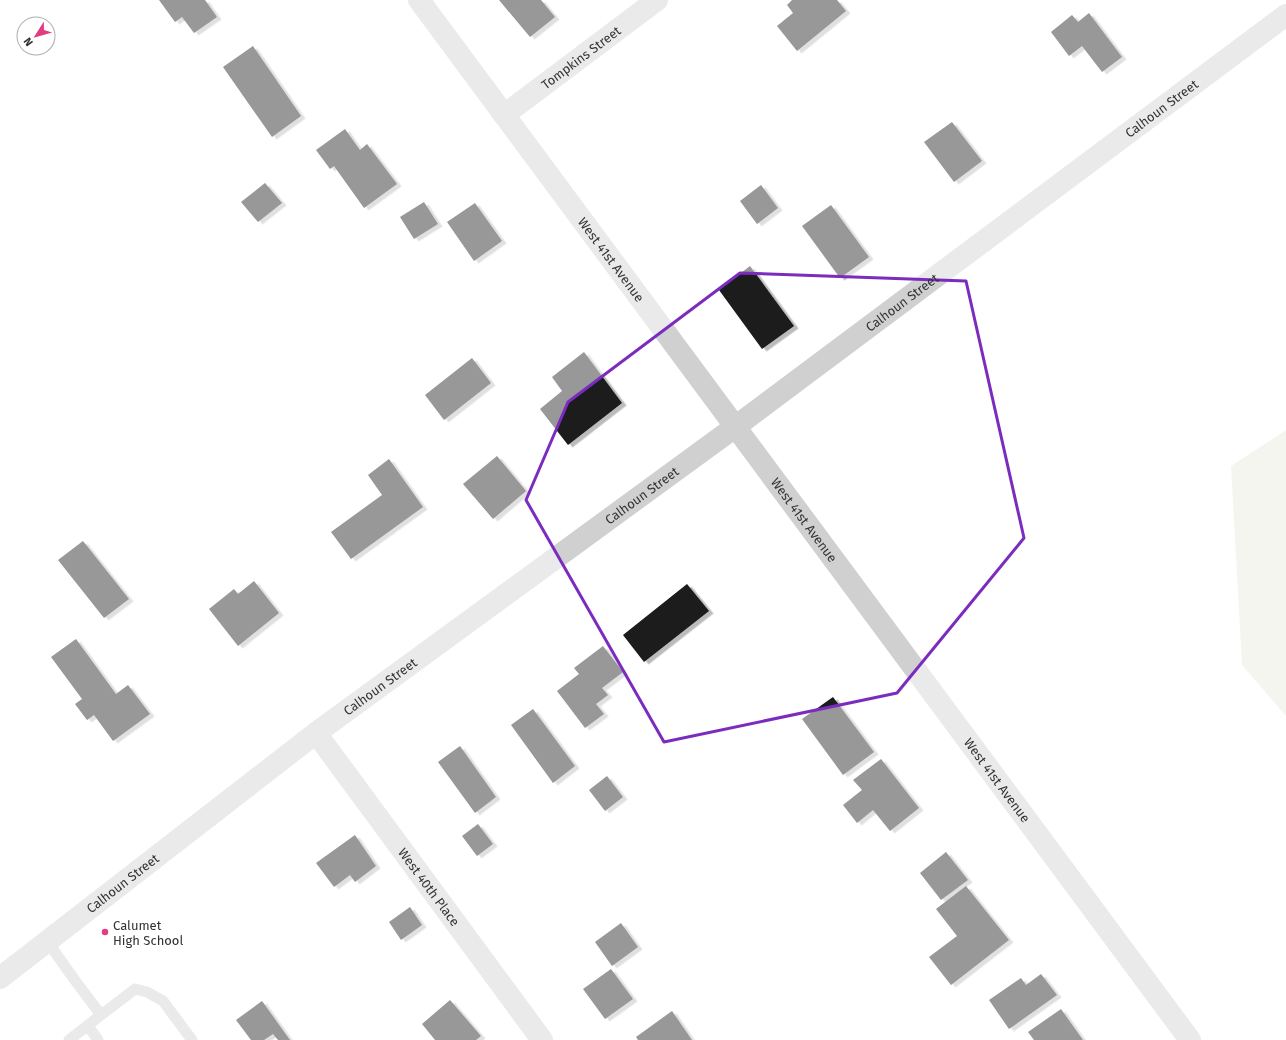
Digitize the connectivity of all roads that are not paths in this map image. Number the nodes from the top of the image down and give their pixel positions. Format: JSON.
{"nodes":[{"id":1,"x":419,"y":0,"type":"edge"},
{"id":2,"x":657,"y":0,"type":"edge"},
{"id":3,"x":1286,"y":15,"type":"edge"},
{"id":4,"x":504,"y":115,"type":"junction"},
{"id":5,"x":735,"y":427,"type":"junction"},
{"id":6,"x":316,"y":733,"type":"junction"},
{"id":7,"x":48,"y":941,"type":"junction"},
{"id":8,"x":0,"y":978,"type":"edge"},
{"id":9,"x":101,"y":1015,"type":"junction"},
{"id":10,"x":88,"y":1026,"type":"junction"},
{"id":11,"x":69,"y":1040,"type":"edge"},
{"id":12,"x":98,"y":1040,"type":"edge"},
{"id":13,"x":192,"y":1040,"type":"edge"},
{"id":14,"x":542,"y":1040,"type":"edge"},
{"id":15,"x":1190,"y":1040,"type":"edge"}],
"edges":[{"from":1,"to":4,"type":"street","name":"West 41st Avenue"},
{"from":2,"to":4,"type":"street","name":"Tompkins Street"},
{"from":3,"to":5,"type":"street","name":"Calhoun Street"},
{"from":4,"to":5,"type":"street","name":"West 41st Avenue"},
{"from":5,"to":6,"type":"street","name":"Calhoun Street"},
{"from":5,"to":15,"type":"street","name":"West 41st Avenue"},
{"from":6,"to":7,"type":"street","name":"Calhoun Street"},
{"from":6,"to":14,"type":"street","name":"West 40th Place"},
{"from":7,"to":8,"type":"street","name":"Calhoun Street"},
{"from":7,"to":9,"type":"lane"},
{"from":9,"to":10,"type":"lane"},
{"from":9,"to":13,"type":"lane"},
{"from":10,"to":11,"type":"lane"},
{"from":10,"to":12,"type":"lane"}]}
